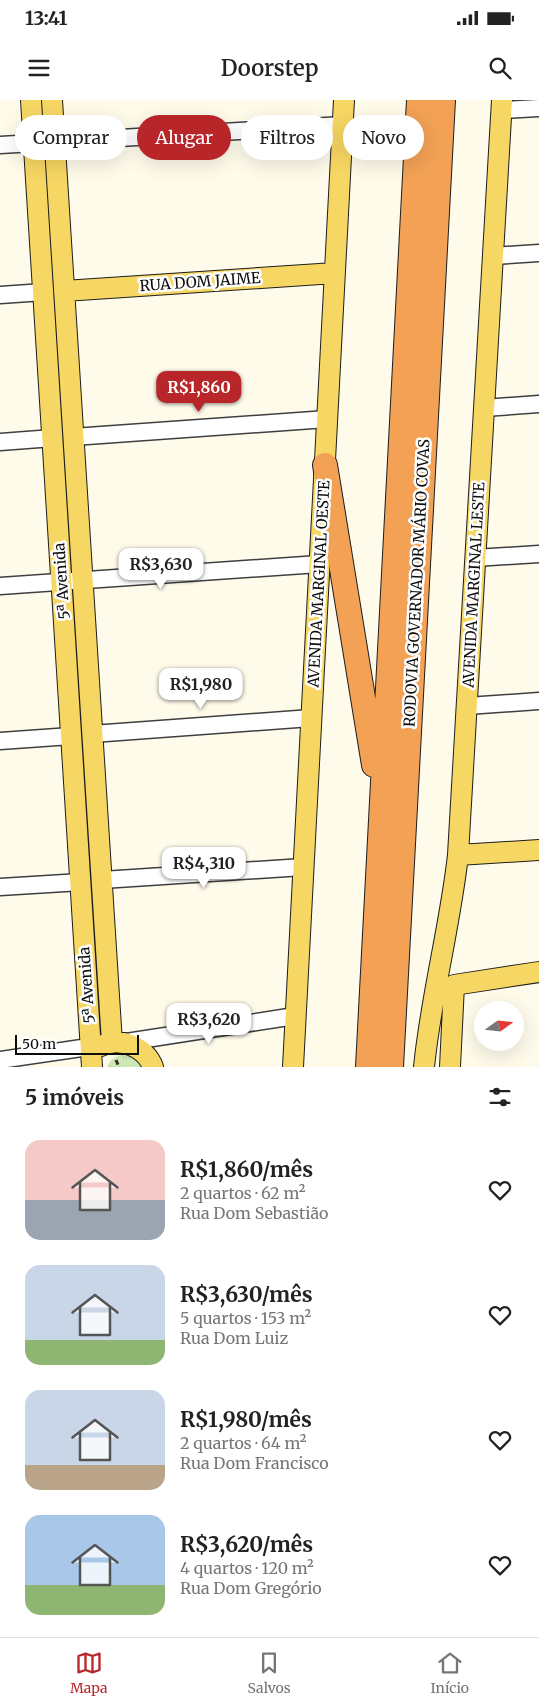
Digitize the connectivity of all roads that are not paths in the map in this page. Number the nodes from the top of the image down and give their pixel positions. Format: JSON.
{"nodes":[{"id":1,"x":31,"y":100,"type":"edge"},
{"id":2,"x":52,"y":100,"type":"edge"},
{"id":3,"x":344,"y":100,"type":"edge"},
{"id":4,"x":419,"y":100,"type":"edge"},
{"id":5,"x":443,"y":100,"type":"edge"},
{"id":6,"x":502,"y":105,"type":"edge"},
{"id":7,"x":539,"y":108,"type":"edge"},
{"id":8,"x":32,"y":115,"type":"edge"},
{"id":9,"x":53,"y":115,"type":"edge"},
{"id":10,"x":343,"y":115,"type":"edge"},
{"id":11,"x":343,"y":125,"type":"joint"},
{"id":12,"x":127,"y":137,"type":"edge"},
{"id":13,"x":15,"y":144,"type":"edge"},
{"id":14,"x":0,"y":145,"type":"edge"},
{"id":15,"x":35,"y":160,"type":"edge"},
{"id":16,"x":56,"y":160,"type":"edge"},
{"id":17,"x":539,"y":253,"type":"edge"},
{"id":18,"x":493,"y":256,"type":"junction"},
{"id":19,"x":335,"y":273,"type":"junction"},
{"id":20,"x":64,"y":291,"type":"junction"},
{"id":21,"x":44,"y":292,"type":"junction"},
{"id":22,"x":0,"y":295,"type":"edge"},
{"id":23,"x":539,"y":404,"type":"edge"},
{"id":24,"x":484,"y":408,"type":"junction"},
{"id":25,"x":327,"y":420,"type":"junction"},
{"id":26,"x":73,"y":437,"type":"junction"},
{"id":27,"x":53,"y":438,"type":"junction"},
{"id":28,"x":0,"y":442,"type":"edge"},
{"id":29,"x":325,"y":465,"type":"junction"},
{"id":30,"x":539,"y":554,"type":"edge"},
{"id":31,"x":475,"y":558,"type":"junction"},
{"id":32,"x":320,"y":564,"type":"junction"},
{"id":33,"x":83,"y":580,"type":"junction"},
{"id":34,"x":62,"y":581,"type":"junction"},
{"id":35,"x":0,"y":586,"type":"edge"},
{"id":36,"x":539,"y":702,"type":"edge"},
{"id":37,"x":467,"y":706,"type":"junction"},
{"id":38,"x":311,"y":718,"type":"junction"},
{"id":39,"x":92,"y":734,"type":"junction"},
{"id":40,"x":71,"y":736,"type":"junction"},
{"id":41,"x":0,"y":741,"type":"edge"},
{"id":42,"x":381,"y":810,"type":"junction"},
{"id":43,"x":539,"y":850,"type":"edge"},
{"id":44,"x":458,"y":855,"type":"junction"},
{"id":45,"x":303,"y":867,"type":"junction"},
{"id":46,"x":102,"y":880,"type":"junction"},
{"id":47,"x":81,"y":882,"type":"junction"},
{"id":48,"x":0,"y":887,"type":"edge"},
{"id":49,"x":539,"y":972,"type":"edge"},
{"id":50,"x":295,"y":1016,"type":"junction"},
{"id":51,"x":104,"y":1052,"type":"edge"},
{"id":52,"x":0,"y":1060,"type":"edge"},
{"id":53,"x":153,"y":1067,"type":"edge"},
{"id":54,"x":292,"y":1067,"type":"edge"},
{"id":55,"x":368,"y":1067,"type":"edge"},
{"id":56,"x":391,"y":1067,"type":"edge"},
{"id":57,"x":424,"y":1067,"type":"edge"},
{"id":58,"x":450,"y":1067,"type":"edge"}],
"edges":[{"from":1,"to":8,"type":"main road","name":"5ª Avenida"},
{"from":2,"to":9,"type":"main road","name":"5ª Avenida"},
{"from":3,"to":10,"type":"main road","name":"AVENIDA MARGINAL OESTE"},
{"from":4,"to":42,"type":"highway","name":"RODOVIA GOVERNADOR MÁRIO COVAS"},
{"from":5,"to":56,"type":"highway","name":"RODOVIA GOVERNADOR MÁRIO COVAS"},
{"from":6,"to":7,"type":"street"},
{"from":6,"to":18,"type":"main road","name":"AVENIDA MARGINAL LESTE"},
{"from":11,"to":12,"type":"street"},
{"from":11,"to":19,"type":"main road","name":"AVENIDA MARGINAL OESTE"},
{"from":13,"to":14,"type":"street"},
{"from":15,"to":21,"type":"main road","name":"5ª Avenida"},
{"from":16,"to":20,"type":"main road","name":"5ª Avenida"},
{"from":17,"to":18,"type":"street"},
{"from":18,"to":24,"type":"main road","name":"AVENIDA MARGINAL LESTE"},
{"from":19,"to":20,"type":"main road","name":"RUA DOM JAIME"},
{"from":19,"to":25,"type":"main road","name":"AVENIDA MARGINAL OESTE"},
{"from":20,"to":26,"type":"main road","name":"5ª Avenida"},
{"from":21,"to":22,"type":"street"},
{"from":21,"to":27,"type":"main road","name":"5ª Avenida"},
{"from":23,"to":24,"type":"street"},
{"from":24,"to":31,"type":"main road","name":"AVENIDA MARGINAL LESTE"},
{"from":25,"to":26,"type":"street"},
{"from":25,"to":29,"type":"main road","name":"AVENIDA MARGINAL OESTE"},
{"from":26,"to":33,"type":"main road","name":"5ª Avenida"},
{"from":27,"to":28,"type":"street"},
{"from":27,"to":34,"type":"main road","name":"5ª Avenida"},
{"from":29,"to":32,"type":"main road","name":"AVENIDA MARGINAL OESTE"},
{"from":29,"to":42,"type":"highway"},
{"from":30,"to":31,"type":"street"},
{"from":31,"to":37,"type":"main road","name":"AVENIDA MARGINAL LESTE"},
{"from":32,"to":33,"type":"street"},
{"from":32,"to":38,"type":"main road","name":"AVENIDA MARGINAL OESTE"},
{"from":33,"to":34,"type":"street"},
{"from":33,"to":39,"type":"main road","name":"5ª Avenida"},
{"from":34,"to":35,"type":"street"},
{"from":34,"to":40,"type":"main road","name":"5ª Avenida"},
{"from":36,"to":37,"type":"street"},
{"from":37,"to":44,"type":"main road","name":"AVENIDA MARGINAL LESTE"},
{"from":38,"to":39,"type":"street"},
{"from":38,"to":45,"type":"main road","name":"AVENIDA MARGINAL OESTE"},
{"from":39,"to":46,"type":"main road","name":"5ª Avenida"},
{"from":40,"to":41,"type":"street"},
{"from":40,"to":47,"type":"main road","name":"5ª Avenida"},
{"from":42,"to":55,"type":"highway","name":"RODOVIA GOVERNADOR MÁRIO COVAS"},
{"from":43,"to":44,"type":"main road"},
{"from":44,"to":57,"type":"main road","name":"AVENIDA MARGINAL LESTE"},
{"from":45,"to":46,"type":"street"},
{"from":45,"to":50,"type":"main road","name":"AVENIDA MARGINAL OESTE"},
{"from":46,"to":51,"type":"main road","name":"5ª Avenida"},
{"from":47,"to":48,"type":"street"},
{"from":47,"to":51,"type":"main road","name":"5ª Avenida"},
{"from":49,"to":58,"type":"main road"},
{"from":50,"to":51,"type":"street"},
{"from":50,"to":54,"type":"main road","name":"AVENIDA MARGINAL OESTE"},
{"from":51,"to":52,"type":"street"},
{"from":51,"to":53,"type":"main road"}]}
